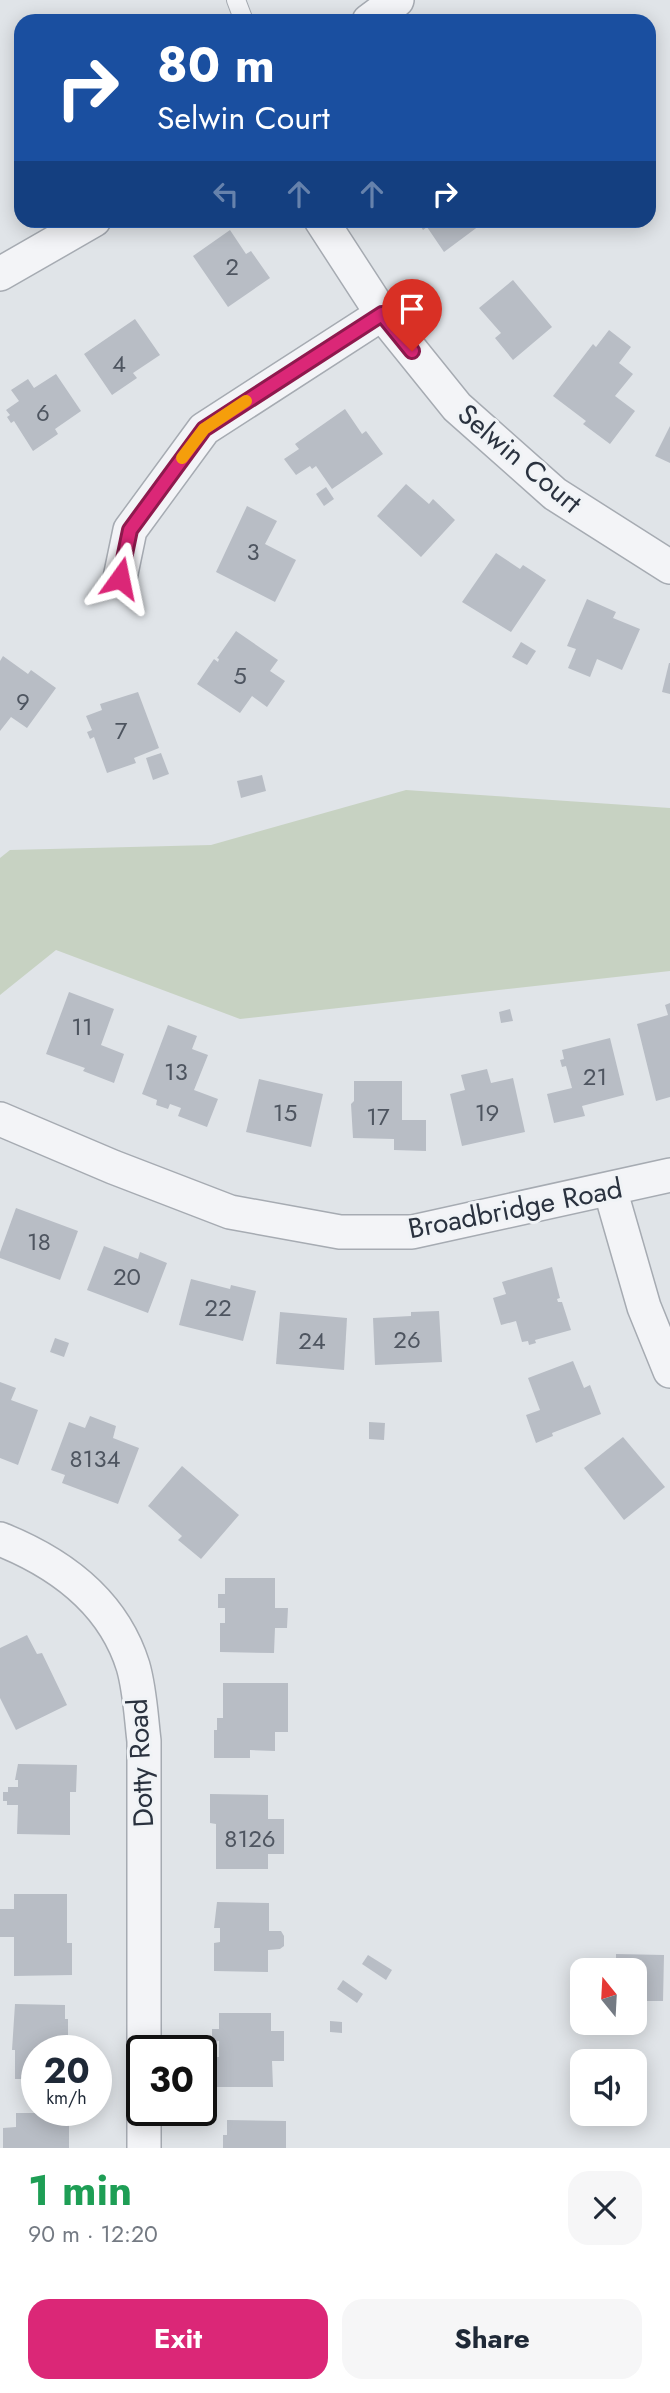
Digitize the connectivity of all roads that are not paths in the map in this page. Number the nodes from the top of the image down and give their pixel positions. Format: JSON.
{"nodes":[{"id":1,"x":397,"y":0,"type":"edge"},
{"id":2,"x":378,"y":14,"type":"edge"},
{"id":3,"x":80,"y":228,"type":"edge"},
{"id":4,"x":325,"y":228,"type":"edge"},
{"id":5,"x":0,"y":274,"type":"edge"},
{"id":6,"x":382,"y":314,"type":"junction"},
{"id":7,"x":670,"y":567,"type":"edge"},
{"id":8,"x":120,"y":578,"type":"dead end"},
{"id":9,"x":0,"y":1119,"type":"edge"},
{"id":10,"x":670,"y":1175,"type":"edge"},
{"id":11,"x":610,"y":1189,"type":"junction"},
{"id":12,"x":670,"y":1371,"type":"edge"},
{"id":13,"x":0,"y":1539,"type":"edge"},
{"id":14,"x":144,"y":2035,"type":"edge"},
{"id":15,"x":144,"y":2126,"type":"edge"},
{"id":16,"x":144,"y":2148,"type":"edge"}],
"edges":[{"from":1,"to":2,"type":"street"},
{"from":3,"to":5,"type":"street"},
{"from":4,"to":6,"type":"street","name":"Selwin Court"},
{"from":6,"to":7,"type":"street","name":"Selwin Court"},
{"from":6,"to":8,"type":"street"},
{"from":9,"to":11,"type":"street","name":"Broadbridge Road"},
{"from":10,"to":11,"type":"street","name":"Broadbridge Road"},
{"from":11,"to":12,"type":"street"},
{"from":13,"to":14,"type":"street","name":"Dotty Road"},
{"from":15,"to":16,"type":"street"}]}
